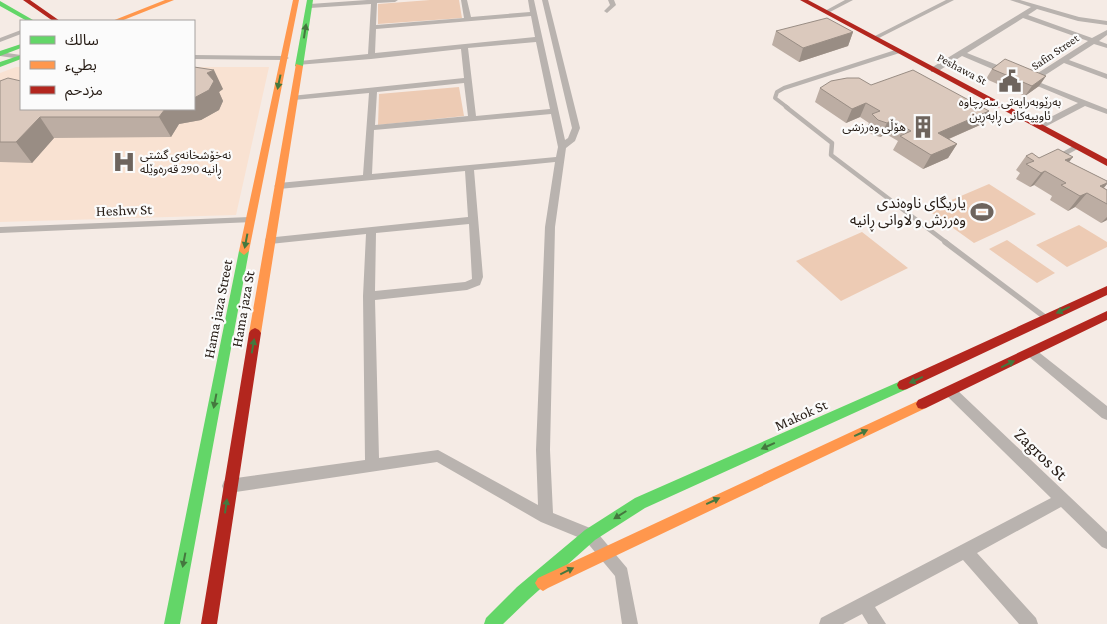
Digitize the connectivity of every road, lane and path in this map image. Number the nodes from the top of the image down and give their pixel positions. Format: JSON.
{"nodes":[{"id":1,"x":26,"y":0,"type":"edge"},
{"id":2,"x":170,"y":0,"type":"edge"},
{"id":3,"x":296,"y":0,"type":"edge"},
{"id":4,"x":395,"y":0,"type":"edge"},
{"id":5,"x":464,"y":0,"type":"edge"},
{"id":6,"x":531,"y":0,"type":"edge"},
{"id":7,"x":545,"y":0,"type":"edge"},
{"id":8,"x":611,"y":0,"type":"edge"},
{"id":9,"x":803,"y":0,"type":"edge"},
{"id":10,"x":850,"y":0,"type":"edge"},
{"id":11,"x":951,"y":0,"type":"edge"},
{"id":12,"x":1013,"y":0,"type":"edge"},
{"id":13,"x":374,"y":2,"type":"junction"},
{"id":14,"x":0,"y":3,"type":"edge"},
{"id":15,"x":310,"y":3,"type":"edge"},
{"id":16,"x":1035,"y":8,"type":"junction"},
{"id":17,"x":607,"y":11,"type":"dead end"},
{"id":18,"x":826,"y":12,"type":"junction"},
{"id":19,"x":534,"y":14,"type":"junction"},
{"id":20,"x":1024,"y":16,"type":"junction"},
{"id":21,"x":468,"y":19,"type":"junction"},
{"id":22,"x":29,"y":20,"type":"edge"},
{"id":23,"x":53,"y":20,"type":"edge"},
{"id":24,"x":118,"y":20,"type":"edge"},
{"id":25,"x":1107,"y":23,"type":"edge"},
{"id":26,"x":372,"y":27,"type":"junction"},
{"id":27,"x":20,"y":32,"type":"edge"},
{"id":28,"x":1107,"y":32,"type":"edge"},
{"id":29,"x":875,"y":38,"type":"junction"},
{"id":30,"x":540,"y":39,"type":"junction"},
{"id":31,"x":0,"y":40,"type":"edge"},
{"id":32,"x":1091,"y":40,"type":"junction"},
{"id":33,"x":20,"y":46,"type":"edge"},
{"id":34,"x":1107,"y":46,"type":"edge"},
{"id":35,"x":464,"y":47,"type":"junction"},
{"id":36,"x":899,"y":51,"type":"junction"},
{"id":37,"x":0,"y":54,"type":"edge"},
{"id":38,"x":963,"y":54,"type":"junction"},
{"id":39,"x":20,"y":57,"type":"edge"},
{"id":40,"x":20,"y":57,"type":"edge"},
{"id":41,"x":195,"y":57,"type":"edge"},
{"id":42,"x":371,"y":57,"type":"junction"},
{"id":43,"x":285,"y":58,"type":"junction"},
{"id":44,"x":1064,"y":60,"type":"junction"},
{"id":45,"x":300,"y":63,"type":"junction"},
{"id":46,"x":0,"y":65,"type":"edge"},
{"id":47,"x":934,"y":70,"type":"junction"},
{"id":48,"x":1014,"y":74,"type":"edge"},
{"id":49,"x":1107,"y":76,"type":"edge"},
{"id":50,"x":1022,"y":78,"type":"edge"},
{"id":51,"x":467,"y":80,"type":"junction"},
{"id":52,"x":1030,"y":81,"type":"junction"},
{"id":53,"x":373,"y":90,"type":"junction"},
{"id":54,"x":294,"y":98,"type":"junction"},
{"id":55,"x":1084,"y":103,"type":"junction"},
{"id":56,"x":554,"y":111,"type":"junction"},
{"id":57,"x":1107,"y":112,"type":"edge"},
{"id":58,"x":472,"y":118,"type":"junction"},
{"id":59,"x":1040,"y":126,"type":"junction"},
{"id":60,"x":370,"y":128,"type":"junction"},
{"id":61,"x":1077,"y":146,"type":"junction"},
{"id":62,"x":286,"y":149,"type":"junction"},
{"id":63,"x":264,"y":151,"type":"junction"},
{"id":64,"x":562,"y":153,"type":"junction"},
{"id":65,"x":1107,"y":162,"type":"edge"},
{"id":66,"x":1075,"y":166,"type":"edge"},
{"id":67,"x":469,"y":169,"type":"junction"},
{"id":68,"x":281,"y":174,"type":"junction"},
{"id":69,"x":259,"y":176,"type":"junction"},
{"id":70,"x":367,"y":178,"type":"junction"},
{"id":71,"x":279,"y":186,"type":"junction"},
{"id":72,"x":250,"y":220,"type":"junction"},
{"id":73,"x":473,"y":220,"type":"junction"},
{"id":74,"x":0,"y":230,"type":"edge"},
{"id":75,"x":371,"y":232,"type":"junction"},
{"id":76,"x":270,"y":240,"type":"junction"},
{"id":77,"x":1107,"y":290,"type":"edge"},
{"id":78,"x":369,"y":296,"type":"junction"},
{"id":79,"x":1107,"y":315,"type":"edge"},
{"id":80,"x":1046,"y":318,"type":"junction"},
{"id":81,"x":1032,"y":353,"type":"junction"},
{"id":82,"x":950,"y":392,"type":"junction"},
{"id":83,"x":1107,"y":414,"type":"edge"},
{"id":84,"x":372,"y":466,"type":"junction"},
{"id":85,"x":229,"y":486,"type":"junction"},
{"id":86,"x":1061,"y":500,"type":"junction"},
{"id":87,"x":546,"y":517,"type":"junction"},
{"id":88,"x":590,"y":535,"type":"junction"},
{"id":89,"x":1107,"y":542,"type":"edge"},
{"id":90,"x":965,"y":550,"type":"junction"},
{"id":91,"x":606,"y":552,"type":"junction"},
{"id":92,"x":523,"y":593,"type":"junction"},
{"id":93,"x":864,"y":604,"type":"junction"},
{"id":94,"x":172,"y":624,"type":"edge"},
{"id":95,"x":209,"y":624,"type":"edge"},
{"id":96,"x":492,"y":624,"type":"edge"},
{"id":97,"x":630,"y":624,"type":"edge"},
{"id":98,"x":827,"y":624,"type":"edge"},
{"id":99,"x":878,"y":624,"type":"edge"},
{"id":100,"x":1030,"y":624,"type":"edge"}],
"edges":[{"from":1,"to":23,"type":"street"},
{"from":2,"to":24,"type":"street"},
{"from":3,"to":43,"type":"street","name":"Hama jaza Street"},
{"from":4,"to":13,"type":"street"},
{"from":5,"to":21,"type":"street"},
{"from":6,"to":19,"type":"street"},
{"from":7,"to":64,"type":"street"},
{"from":8,"to":17,"type":"street"},
{"from":9,"to":18,"type":"street","name":"Peshawa St"},
{"from":10,"to":18,"type":"street"},
{"from":11,"to":29,"type":"street"},
{"from":12,"to":16,"type":"street"},
{"from":13,"to":15,"type":"street"},
{"from":13,"to":26,"type":"street"},
{"from":14,"to":22,"type":"street"},
{"from":45,"to":15,"type":"street","name":"Hama jaza St","one_way":true},
{"from":16,"to":20,"type":"street"},
{"from":16,"to":25,"type":"street"},
{"from":18,"to":29,"type":"street","name":"Peshawa St"},
{"from":19,"to":21,"type":"street"},
{"from":19,"to":30,"type":"street"},
{"from":20,"to":32,"type":"street"},
{"from":20,"to":38,"type":"street"},
{"from":21,"to":26,"type":"street"},
{"from":26,"to":42,"type":"street"},
{"from":27,"to":31,"type":"street"},
{"from":28,"to":32,"type":"street","name":"Safin Street"},
{"from":29,"to":36,"type":"street","name":"Peshawa St"},
{"from":30,"to":35,"type":"street"},
{"from":30,"to":56,"type":"street"},
{"from":32,"to":34,"type":"street"},
{"from":32,"to":44,"type":"street","name":"Safin Street"},
{"from":33,"to":37,"type":"street"},
{"from":35,"to":42,"type":"street"},
{"from":35,"to":51,"type":"street"},
{"from":36,"to":47,"type":"street","name":"Peshawa St"},
{"from":36,"to":80,"type":"lane"},
{"from":37,"to":39,"type":"street"},
{"from":38,"to":47,"type":"street"},
{"from":38,"to":48,"type":"street"},
{"from":40,"to":46,"type":"street"},
{"from":41,"to":43,"type":"street"},
{"from":42,"to":45,"type":"street"},
{"from":43,"to":63,"type":"street","name":"Hama jaza Street","one_way":true},
{"from":44,"to":49,"type":"street"},
{"from":44,"to":52,"type":"street","name":"Safin Street"},
{"from":45,"to":54,"type":"street","name":"Hama jaza St"},
{"from":47,"to":59,"type":"street","name":"Peshawa St"},
{"from":50,"to":52,"type":"street"},
{"from":51,"to":53,"type":"street"},
{"from":51,"to":58,"type":"street"},
{"from":52,"to":55,"type":"street"},
{"from":53,"to":54,"type":"street"},
{"from":53,"to":60,"type":"street"},
{"from":54,"to":62,"type":"street","name":"Hama jaza St"},
{"from":55,"to":57,"type":"street"},
{"from":55,"to":59,"type":"street"},
{"from":56,"to":58,"type":"street"},
{"from":56,"to":64,"type":"street"},
{"from":58,"to":60,"type":"street"},
{"from":59,"to":61,"type":"street","name":"Peshawa St"},
{"from":60,"to":70,"type":"street"},
{"from":61,"to":65,"type":"street","name":"Peshawa St"},
{"from":61,"to":66,"type":"street"},
{"from":62,"to":63,"type":"street"},
{"from":62,"to":68,"type":"street","name":"Hama jaza St"},
{"from":63,"to":69,"type":"street","name":"Hama jaza Street"},
{"from":64,"to":67,"type":"street"},
{"from":64,"to":87,"type":"street"},
{"from":67,"to":70,"type":"street"},
{"from":67,"to":73,"type":"street"},
{"from":68,"to":69,"type":"street"},
{"from":68,"to":71,"type":"street","name":"Hama jaza St"},
{"from":69,"to":72,"type":"street","name":"Hama jaza Street"},
{"from":70,"to":71,"type":"street"},
{"from":71,"to":76,"type":"street","name":"Hama jaza St"},
{"from":72,"to":74,"type":"street","name":"Heshw St"},
{"from":72,"to":94,"type":"street","name":"Hama jaza Street","one_way":true},
{"from":73,"to":75,"type":"street"},
{"from":73,"to":78,"type":"street"},
{"from":75,"to":76,"type":"street"},
{"from":75,"to":78,"type":"street"},
{"from":85,"to":76,"type":"street","name":"Hama jaza St","one_way":true},
{"from":77,"to":80,"type":"street","name":"Makok St","one_way":true},
{"from":78,"to":84,"type":"street"},
{"from":79,"to":81,"type":"street","name":"Makok St"},
{"from":80,"to":88,"type":"street","name":"Makok St","one_way":true},
{"from":82,"to":81,"type":"street","name":"Makok St","one_way":true},
{"from":81,"to":83,"type":"street"},
{"from":82,"to":86,"type":"street","name":"Zagros St"},
{"from":91,"to":82,"type":"street","name":"Makok St","one_way":true},
{"from":84,"to":85,"type":"street"},
{"from":84,"to":87,"type":"street"},
{"from":95,"to":85,"type":"street","name":"Hama jaza St","one_way":true},
{"from":86,"to":89,"type":"street","name":"Zagros St"},
{"from":86,"to":90,"type":"street"},
{"from":87,"to":88,"type":"street"},
{"from":88,"to":91,"type":"street"},
{"from":88,"to":92,"type":"street","name":"Makok St"},
{"from":90,"to":93,"type":"street"},
{"from":90,"to":100,"type":"street"},
{"from":92,"to":91,"type":"street","name":"Makok St","one_way":true},
{"from":91,"to":97,"type":"street"},
{"from":92,"to":96,"type":"street","name":"Makok St"},
{"from":93,"to":98,"type":"street"},
{"from":93,"to":99,"type":"street"}]}
